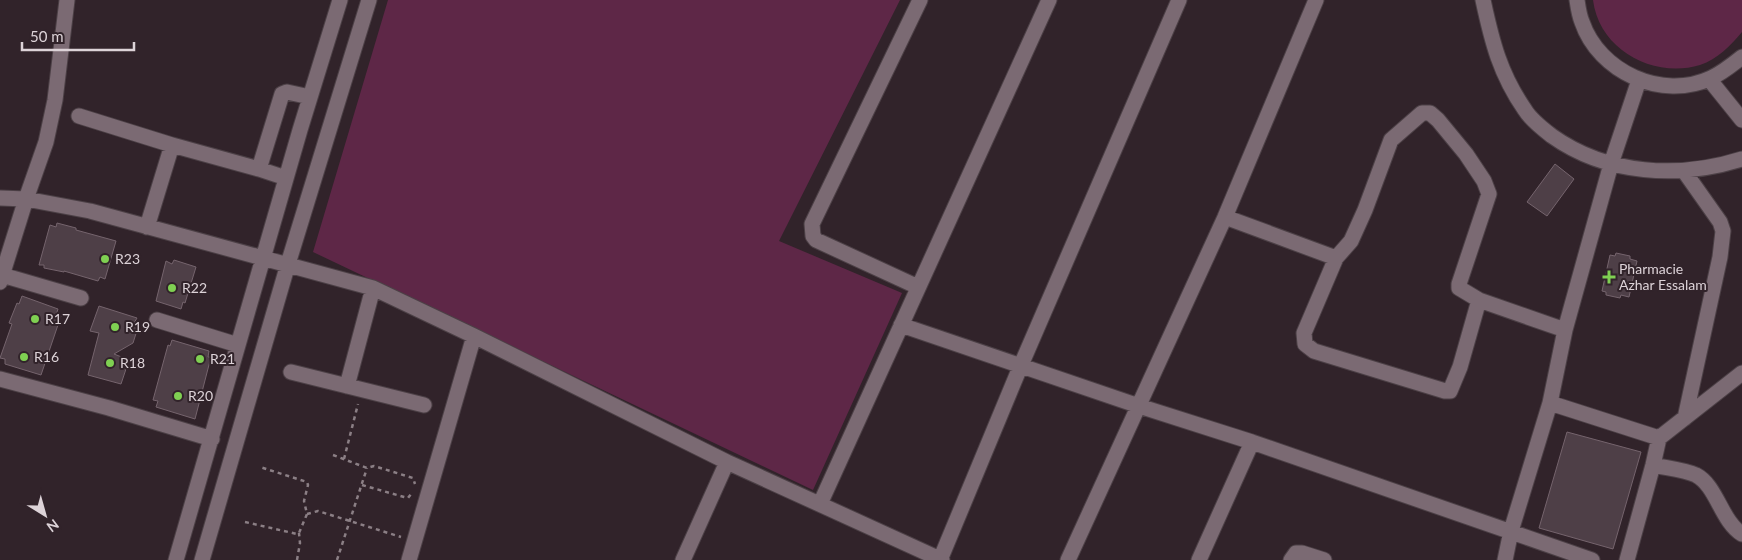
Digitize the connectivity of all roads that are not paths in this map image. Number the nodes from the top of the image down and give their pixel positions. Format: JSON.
{"nodes":[{"id":1,"x":67,"y":0,"type":"edge"},
{"id":2,"x":340,"y":0,"type":"edge"},
{"id":3,"x":369,"y":0,"type":"edge"},
{"id":4,"x":920,"y":0,"type":"edge"},
{"id":5,"x":1049,"y":0,"type":"edge"},
{"id":6,"x":1179,"y":0,"type":"edge"},
{"id":7,"x":1316,"y":0,"type":"edge"},
{"id":8,"x":1483,"y":0,"type":"edge"},
{"id":9,"x":1577,"y":0,"type":"edge"},
{"id":10,"x":1742,"y":57,"type":"edge"},
{"id":11,"x":1709,"y":79,"type":"junction"},
{"id":12,"x":1639,"y":80,"type":"junction"},
{"id":13,"x":310,"y":97,"type":"junction"},
{"id":14,"x":79,"y":116,"type":"dead end"},
{"id":15,"x":1742,"y":120,"type":"edge"},
{"id":16,"x":172,"y":145,"type":"junction"},
{"id":17,"x":1742,"y":160,"type":"edge"},
{"id":18,"x":1611,"y":164,"type":"junction"},
{"id":19,"x":259,"y":170,"type":"junction"},
{"id":20,"x":1684,"y":172,"type":"junction"},
{"id":21,"x":286,"y":178,"type":"junction"},
{"id":22,"x":0,"y":198,"type":"edge"},
{"id":23,"x":26,"y":199,"type":"junction"},
{"id":24,"x":1225,"y":217,"type":"junction"},
{"id":25,"x":147,"y":227,"type":"junction"},
{"id":26,"x":263,"y":258,"type":"junction"},
{"id":27,"x":1336,"y":258,"type":"junction"},
{"id":28,"x":288,"y":264,"type":"junction"},
{"id":29,"x":1,"y":278,"type":"edge"},
{"id":30,"x":918,"y":287,"type":"junction"},
{"id":31,"x":373,"y":288,"type":"junction"},
{"id":32,"x":81,"y":298,"type":"dead end"},
{"id":33,"x":1479,"y":300,"type":"junction"},
{"id":34,"x":157,"y":320,"type":"dead end"},
{"id":35,"x":901,"y":325,"type":"junction"},
{"id":36,"x":1565,"y":330,"type":"junction"},
{"id":37,"x":474,"y":336,"type":"junction"},
{"id":38,"x":238,"y":345,"type":"junction"},
{"id":39,"x":1021,"y":365,"type":"junction"},
{"id":40,"x":291,"y":372,"type":"dead end"},
{"id":41,"x":1742,"y":373,"type":"edge"},
{"id":42,"x":0,"y":379,"type":"edge"},
{"id":43,"x":355,"y":388,"type":"junction"},
{"id":44,"x":1550,"y":402,"type":"junction"},
{"id":45,"x":424,"y":405,"type":"dead end"},
{"id":46,"x":1139,"y":406,"type":"junction"},
{"id":47,"x":1685,"y":418,"type":"junction"},
{"id":48,"x":1659,"y":438,"type":"junction"},
{"id":49,"x":212,"y":439,"type":"junction"},
{"id":50,"x":1252,"y":442,"type":"junction"},
{"id":51,"x":727,"y":462,"type":"junction"},
{"id":52,"x":1653,"y":465,"type":"junction"},
{"id":53,"x":820,"y":504,"type":"junction"},
{"id":54,"x":1511,"y":531,"type":"junction"},
{"id":55,"x":1742,"y":534,"type":"edge"},
{"id":56,"x":176,"y":560,"type":"edge"},
{"id":57,"x":202,"y":560,"type":"edge"},
{"id":58,"x":409,"y":560,"type":"edge"},
{"id":59,"x":683,"y":560,"type":"edge"},
{"id":60,"x":941,"y":560,"type":"edge"},
{"id":61,"x":1068,"y":560,"type":"edge"},
{"id":62,"x":1199,"y":560,"type":"edge"},
{"id":63,"x":1291,"y":560,"type":"edge"},
{"id":64,"x":1324,"y":560,"type":"edge"},
{"id":65,"x":1504,"y":560,"type":"edge"},
{"id":66,"x":1592,"y":560,"type":"edge"},
{"id":67,"x":1627,"y":560,"type":"edge"}],
"edges":[{"from":1,"to":23,"type":"street"},
{"from":2,"to":13,"type":"street"},
{"from":3,"to":28,"type":"street"},
{"from":4,"to":30,"type":"street"},
{"from":5,"to":30,"type":"street"},
{"from":6,"to":39,"type":"street"},
{"from":7,"to":24,"type":"street"},
{"from":8,"to":18,"type":"street"},
{"from":9,"to":12,"type":"street"},
{"from":10,"to":11,"type":"street"},
{"from":11,"to":12,"type":"street"},
{"from":11,"to":15,"type":"street"},
{"from":12,"to":18,"type":"street"},
{"from":13,"to":19,"type":"street"},
{"from":13,"to":21,"type":"street"},
{"from":14,"to":16,"type":"street"},
{"from":16,"to":19,"type":"street"},
{"from":16,"to":25,"type":"street"},
{"from":17,"to":20,"type":"street"},
{"from":18,"to":20,"type":"street"},
{"from":18,"to":36,"type":"street"},
{"from":19,"to":21,"type":"street"},
{"from":20,"to":47,"type":"street"},
{"from":21,"to":26,"type":"street"},
{"from":22,"to":23,"type":"street"},
{"from":23,"to":25,"type":"street"},
{"from":23,"to":29,"type":"street"},
{"from":24,"to":27,"type":"street"},
{"from":24,"to":46,"type":"street"},
{"from":25,"to":26,"type":"street"},
{"from":26,"to":28,"type":"street"},
{"from":26,"to":38,"type":"street"},
{"from":27,"to":33,"type":"street"},
{"from":27,"to":33,"type":"street"},
{"from":28,"to":31,"type":"street"},
{"from":28,"to":57,"type":"street"},
{"from":29,"to":32,"type":"street"},
{"from":30,"to":35,"type":"street"},
{"from":31,"to":37,"type":"street"},
{"from":31,"to":43,"type":"street"},
{"from":33,"to":36,"type":"street"},
{"from":34,"to":38,"type":"street"},
{"from":35,"to":39,"type":"street"},
{"from":35,"to":53,"type":"street"},
{"from":36,"to":44,"type":"street"},
{"from":37,"to":51,"type":"street"},
{"from":37,"to":58,"type":"street"},
{"from":38,"to":49,"type":"street"},
{"from":39,"to":46,"type":"street"},
{"from":39,"to":60,"type":"street"},
{"from":40,"to":43,"type":"street"},
{"from":41,"to":47,"type":"street"},
{"from":42,"to":49,"type":"street"},
{"from":43,"to":45,"type":"street"},
{"from":44,"to":48,"type":"street"},
{"from":44,"to":54,"type":"street"},
{"from":46,"to":50,"type":"street"},
{"from":46,"to":61,"type":"street"},
{"from":47,"to":48,"type":"street"},
{"from":48,"to":52,"type":"street"},
{"from":49,"to":56,"type":"street"},
{"from":50,"to":54,"type":"street"},
{"from":50,"to":62,"type":"street"},
{"from":51,"to":53,"type":"street"},
{"from":51,"to":59,"type":"street"},
{"from":52,"to":55,"type":"street"},
{"from":52,"to":67,"type":"street"},
{"from":53,"to":60,"type":"street"},
{"from":54,"to":65,"type":"street"},
{"from":54,"to":66,"type":"street"},
{"from":63,"to":64,"type":"street"}]}
